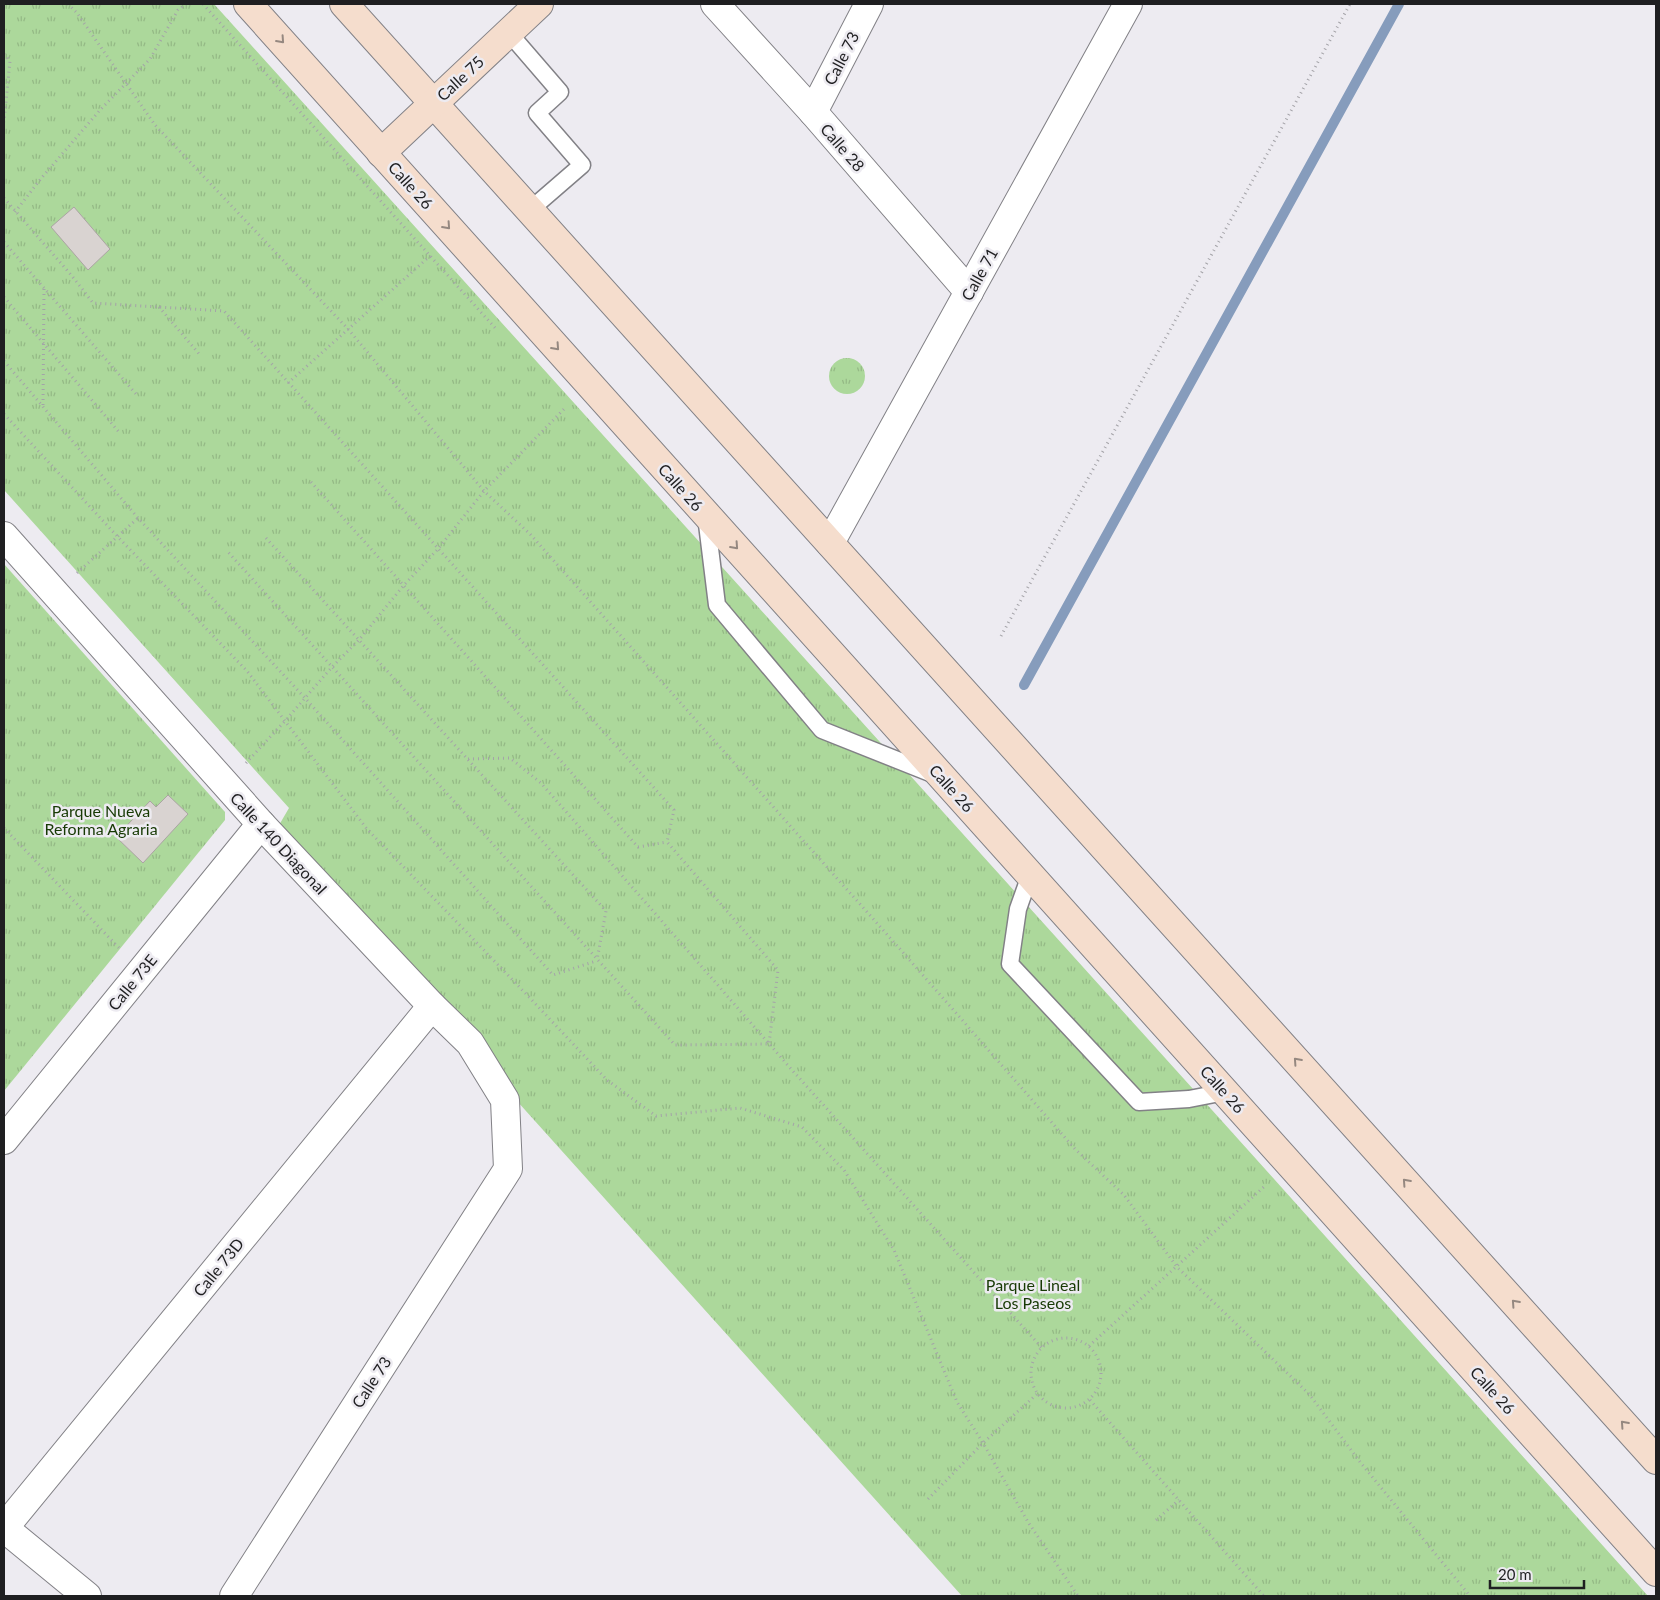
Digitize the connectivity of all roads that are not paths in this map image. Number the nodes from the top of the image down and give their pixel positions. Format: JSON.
{"nodes":[{"id":1,"x":248,"y":4,"type":"edge"},
{"id":2,"x":344,"y":4,"type":"edge"},
{"id":3,"x":539,"y":4,"type":"edge"},
{"id":4,"x":715,"y":4,"type":"edge"},
{"id":5,"x":868,"y":4,"type":"edge"},
{"id":6,"x":1128,"y":4,"type":"edge"},
{"id":7,"x":509,"y":32,"type":"junction"},
{"id":8,"x":434,"y":103,"type":"junction"},
{"id":9,"x":813,"y":112,"type":"junction"},
{"id":10,"x":381,"y":152,"type":"junction"},
{"id":11,"x":530,"y":210,"type":"junction"},
{"id":12,"x":969,"y":292,"type":"junction"},
{"id":13,"x":705,"y":513,"type":"junction"},
{"id":14,"x":4,"y":536,"type":"edge"},
{"id":15,"x":830,"y":543,"type":"junction"},
{"id":16,"x":943,"y":778,"type":"junction"},
{"id":17,"x":261,"y":824,"type":"junction"},
{"id":18,"x":1030,"y":875,"type":"junction"},
{"id":19,"x":432,"y":1006,"type":"junction"},
{"id":20,"x":1225,"y":1092,"type":"junction"},
{"id":21,"x":4,"y":1140,"type":"edge"},
{"id":22,"x":508,"y":1169,"type":"joint"},
{"id":23,"x":1656,"y":1460,"type":"edge"},
{"id":24,"x":4,"y":1528,"type":"edge"},
{"id":25,"x":1656,"y":1572,"type":"edge"},
{"id":26,"x":87,"y":1596,"type":"edge"},
{"id":27,"x":234,"y":1596,"type":"edge"}],
"edges":[{"from":1,"to":10,"type":"main road","name":"Calle 26","one_way":true},
{"from":2,"to":8,"type":"main road"},
{"from":3,"to":7,"type":"main road","name":"Calle 75"},
{"from":4,"to":9,"type":"street","name":"Calle 28"},
{"from":5,"to":9,"type":"street","name":"Calle 73"},
{"from":6,"to":12,"type":"street","name":"Calle 71"},
{"from":7,"to":8,"type":"main road","name":"Calle 75"},
{"from":7,"to":11,"type":"lane"},
{"from":8,"to":10,"type":"main road","name":"Calle 75"},
{"from":8,"to":11,"type":"main road"},
{"from":9,"to":12,"type":"street","name":"Calle 28"},
{"from":10,"to":13,"type":"main road","name":"Calle 26","one_way":true},
{"from":11,"to":15,"type":"main road"},
{"from":12,"to":15,"type":"street","name":"Calle 71"},
{"from":13,"to":16,"type":"main road","name":"Calle 26","one_way":true},
{"from":13,"to":16,"type":"lane"},
{"from":14,"to":17,"type":"street","name":"Calle 140 Diagonal"},
{"from":23,"to":15,"type":"main road","one_way":true},
{"from":16,"to":18,"type":"main road","name":"Calle 26"},
{"from":17,"to":19,"type":"street","name":"Calle 140 Diagonal"},
{"from":17,"to":21,"type":"street","name":"Calle 73E"},
{"from":18,"to":20,"type":"main road","name":"Calle 26"},
{"from":18,"to":20,"type":"lane"},
{"from":19,"to":22,"type":"street","name":"Calle 140 Diagonal"},
{"from":19,"to":24,"type":"street","name":"Calle 73D"},
{"from":20,"to":25,"type":"main road","name":"Calle 26"},
{"from":22,"to":27,"type":"street","name":"Calle 73"},
{"from":24,"to":26,"type":"street"}]}
